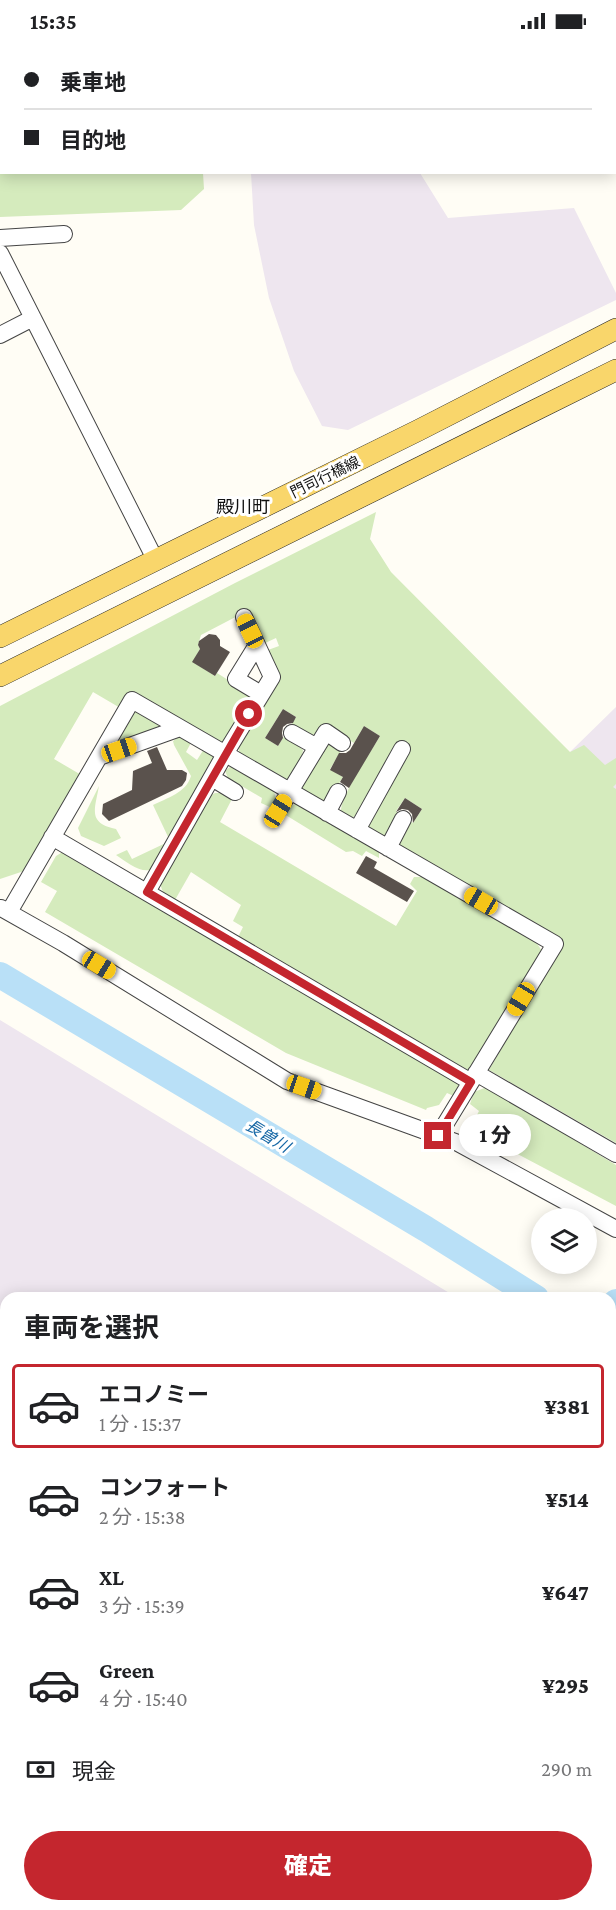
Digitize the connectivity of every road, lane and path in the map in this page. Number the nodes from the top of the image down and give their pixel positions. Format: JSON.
{"nodes":[{"id":1,"x":64,"y":234,"type":"dead end"},
{"id":2,"x":0,"y":238,"type":"edge"},
{"id":3,"x":0,"y":253,"type":"edge"},
{"id":4,"x":33,"y":318,"type":"junction"},
{"id":5,"x":616,"y":329,"type":"edge"},
{"id":6,"x":0,"y":335,"type":"edge"},
{"id":7,"x":616,"y":370,"type":"edge"},
{"id":8,"x":156,"y":561,"type":"junction"},
{"id":9,"x":244,"y":617,"type":"dead end"},
{"id":10,"x":0,"y":638,"type":"edge"},
{"id":11,"x":257,"y":645,"type":"junction"},
{"id":12,"x":0,"y":676,"type":"edge"},
{"id":13,"x":261,"y":694,"type":"junction"},
{"id":14,"x":180,"y":728,"type":"junction"},
{"id":15,"x":292,"y":733,"type":"dead end"},
{"id":16,"x":342,"y":743,"type":"dead end"},
{"id":17,"x":317,"y":747,"type":"junction"},
{"id":18,"x":402,"y":749,"type":"dead end"},
{"id":19,"x":225,"y":754,"type":"junction"},
{"id":20,"x":99,"y":757,"type":"junction"},
{"id":21,"x":212,"y":778,"type":"junction"},
{"id":22,"x":290,"y":791,"type":"junction"},
{"id":23,"x":235,"y":792,"type":"dead end"},
{"id":24,"x":338,"y":792,"type":"dead end"},
{"id":25,"x":278,"y":811,"type":"dead end"},
{"id":26,"x":327,"y":813,"type":"junction"},
{"id":27,"x":403,"y":819,"type":"dead end"},
{"id":28,"x":357,"y":830,"type":"junction"},
{"id":29,"x":52,"y":837,"type":"junction"},
{"id":30,"x":388,"y":848,"type":"junction"},
{"id":31,"x":147,"y":892,"type":"junction"},
{"id":32,"x":4,"y":910,"type":"edge"},
{"id":33,"x":473,"y":1078,"type":"junction"},
{"id":34,"x":438,"y":1136,"type":"junction"},
{"id":35,"x":616,"y":1154,"type":"edge"},
{"id":36,"x":614,"y":1226,"type":"edge"}],
"edges":[{"from":1,"to":2,"type":"street"},
{"from":3,"to":4,"type":"street"},
{"from":4,"to":6,"type":"street"},
{"from":4,"to":8,"type":"street"},
{"from":5,"to":8,"type":"main road","name":"門司行橋線"},
{"from":7,"to":12,"type":"main road"},
{"from":8,"to":10,"type":"main road","name":"門司行橋線"},
{"from":9,"to":11,"type":"street"},
{"from":11,"to":13,"type":"street"},
{"from":11,"to":13,"type":"street"},
{"from":13,"to":19,"type":"street"},
{"from":14,"to":19,"type":"street"},
{"from":14,"to":20,"type":"street"},
{"from":14,"to":20,"type":"street"},
{"from":15,"to":17,"type":"street"},
{"from":16,"to":17,"type":"street"},
{"from":17,"to":22,"type":"street"},
{"from":18,"to":28,"type":"street"},
{"from":19,"to":21,"type":"street"},
{"from":19,"to":22,"type":"street"},
{"from":20,"to":29,"type":"street"},
{"from":21,"to":23,"type":"street"},
{"from":21,"to":31,"type":"street"},
{"from":22,"to":25,"type":"street"},
{"from":22,"to":26,"type":"street"},
{"from":24,"to":26,"type":"street"},
{"from":26,"to":28,"type":"street"},
{"from":27,"to":30,"type":"street"},
{"from":28,"to":30,"type":"street"},
{"from":29,"to":31,"type":"street"},
{"from":29,"to":32,"type":"street"},
{"from":30,"to":33,"type":"street"},
{"from":31,"to":33,"type":"street"},
{"from":32,"to":34,"type":"street"},
{"from":33,"to":34,"type":"street"},
{"from":33,"to":35,"type":"street"},
{"from":34,"to":36,"type":"street"}]}
